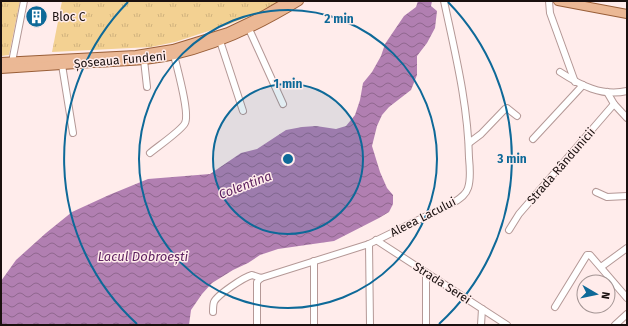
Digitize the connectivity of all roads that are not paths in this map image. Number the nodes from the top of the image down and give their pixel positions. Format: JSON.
{"nodes":[{"id":1,"x":24,"y":1,"type":"edge"},
{"id":2,"x":288,"y":1,"type":"edge"},
{"id":3,"x":299,"y":1,"type":"edge"},
{"id":4,"x":444,"y":1,"type":"edge"},
{"id":5,"x":549,"y":1,"type":"edge"},
{"id":6,"x":558,"y":1,"type":"edge"},
{"id":7,"x":581,"y":1,"type":"edge"},
{"id":8,"x":627,"y":10,"type":"edge"},
{"id":9,"x":627,"y":14,"type":"edge"},
{"id":10,"x":249,"y":29,"type":"junction"},
{"id":11,"x":220,"y":41,"type":"junction"},
{"id":12,"x":174,"y":55,"type":"junction"},
{"id":13,"x":144,"y":60,"type":"junction"},
{"id":14,"x":1,"y":62,"type":"edge"},
{"id":15,"x":12,"y":62,"type":"junction"},
{"id":16,"x":62,"y":65,"type":"junction"},
{"id":17,"x":1,"y":68,"type":"edge"},
{"id":18,"x":560,"y":72,"type":"dead end"},
{"id":19,"x":575,"y":82,"type":"junction"},
{"id":20,"x":583,"y":85,"type":"junction"},
{"id":21,"x":147,"y":87,"type":"dead end"},
{"id":22,"x":627,"y":91,"type":"edge"},
{"id":23,"x":607,"y":92,"type":"junction"},
{"id":24,"x":283,"y":104,"type":"dead end"},
{"id":25,"x":614,"y":104,"type":"junction"},
{"id":26,"x":243,"y":111,"type":"dead end"},
{"id":27,"x":517,"y":116,"type":"dead end"},
{"id":28,"x":627,"y":118,"type":"edge"},
{"id":29,"x":73,"y":133,"type":"dead end"},
{"id":30,"x":533,"y":140,"type":"dead end"},
{"id":31,"x":469,"y":143,"type":"junction"},
{"id":32,"x":150,"y":153,"type":"dead end"},
{"id":33,"x":596,"y":192,"type":"dead end"},
{"id":34,"x":627,"y":196,"type":"edge"},
{"id":35,"x":509,"y":230,"type":"dead end"},
{"id":36,"x":376,"y":240,"type":"junction"},
{"id":37,"x":369,"y":244,"type":"junction"},
{"id":38,"x":627,"y":248,"type":"edge"},
{"id":39,"x":314,"y":261,"type":"junction"},
{"id":40,"x":601,"y":267,"type":"junction"},
{"id":41,"x":426,"y":272,"type":"junction"},
{"id":42,"x":261,"y":278,"type":"junction"},
{"id":43,"x":627,"y":298,"type":"edge"},
{"id":44,"x":555,"y":307,"type":"dead end"},
{"id":45,"x":482,"y":309,"type":"junction"},
{"id":46,"x":213,"y":312,"type":"dead end"},
{"id":47,"x":627,"y":314,"type":"edge"},
{"id":48,"x":257,"y":325,"type":"edge"},
{"id":49,"x":314,"y":325,"type":"edge"},
{"id":50,"x":370,"y":325,"type":"edge"},
{"id":51,"x":426,"y":325,"type":"edge"},
{"id":52,"x":481,"y":325,"type":"edge"},
{"id":53,"x":507,"y":325,"type":"edge"},
{"id":54,"x":615,"y":325,"type":"edge"}],
"edges":[{"from":1,"to":15,"type":"street"},
{"from":2,"to":15,"type":"main road","name":"Șoseaua Fundeni"},
{"from":3,"to":10,"type":"main road","name":"Șoseaua Fundeni"},
{"from":4,"to":31,"type":"street","name":"Aleea Lacului"},
{"from":5,"to":19,"type":"street"},
{"from":6,"to":9,"type":"main road"},
{"from":7,"to":8,"type":"main road"},
{"from":10,"to":11,"type":"main road","name":"Șoseaua Fundeni"},
{"from":10,"to":24,"type":"street"},
{"from":11,"to":12,"type":"main road","name":"Șoseaua Fundeni"},
{"from":11,"to":26,"type":"street"},
{"from":12,"to":13,"type":"main road","name":"Șoseaua Fundeni"},
{"from":12,"to":32,"type":"street"},
{"from":13,"to":16,"type":"main road","name":"Șoseaua Fundeni"},
{"from":13,"to":21,"type":"street"},
{"from":14,"to":15,"type":"main road","name":"Șoseaua Fundeni"},
{"from":16,"to":17,"type":"main road","name":"Șoseaua Fundeni"},
{"from":16,"to":29,"type":"street"},
{"from":18,"to":19,"type":"street"},
{"from":19,"to":20,"type":"street"},
{"from":20,"to":23,"type":"street"},
{"from":20,"to":30,"type":"street"},
{"from":22,"to":23,"type":"street"},
{"from":23,"to":25,"type":"street"},
{"from":25,"to":28,"type":"street"},
{"from":25,"to":35,"type":"street","name":"Strada Rândunicii"},
{"from":27,"to":31,"type":"street"},
{"from":31,"to":36,"type":"street","name":"Aleea Lacului"},
{"from":33,"to":34,"type":"street"},
{"from":36,"to":37,"type":"street","name":"Aleea Lacului"},
{"from":36,"to":41,"type":"street","name":"Strada Serei"},
{"from":37,"to":39,"type":"street","name":"Aleea Lacului"},
{"from":37,"to":50,"type":"street"},
{"from":38,"to":40,"type":"street"},
{"from":39,"to":42,"type":"street","name":"Aleea Lacului"},
{"from":39,"to":49,"type":"street"},
{"from":40,"to":43,"type":"street"},
{"from":40,"to":44,"type":"street"},
{"from":41,"to":45,"type":"street","name":"Strada Serei"},
{"from":41,"to":51,"type":"street"},
{"from":42,"to":46,"type":"street","name":"Aleea Lacului"},
{"from":42,"to":48,"type":"street"},
{"from":45,"to":52,"type":"street"},
{"from":45,"to":53,"type":"street","name":"Strada Serei"},
{"from":47,"to":54,"type":"street"}]}
